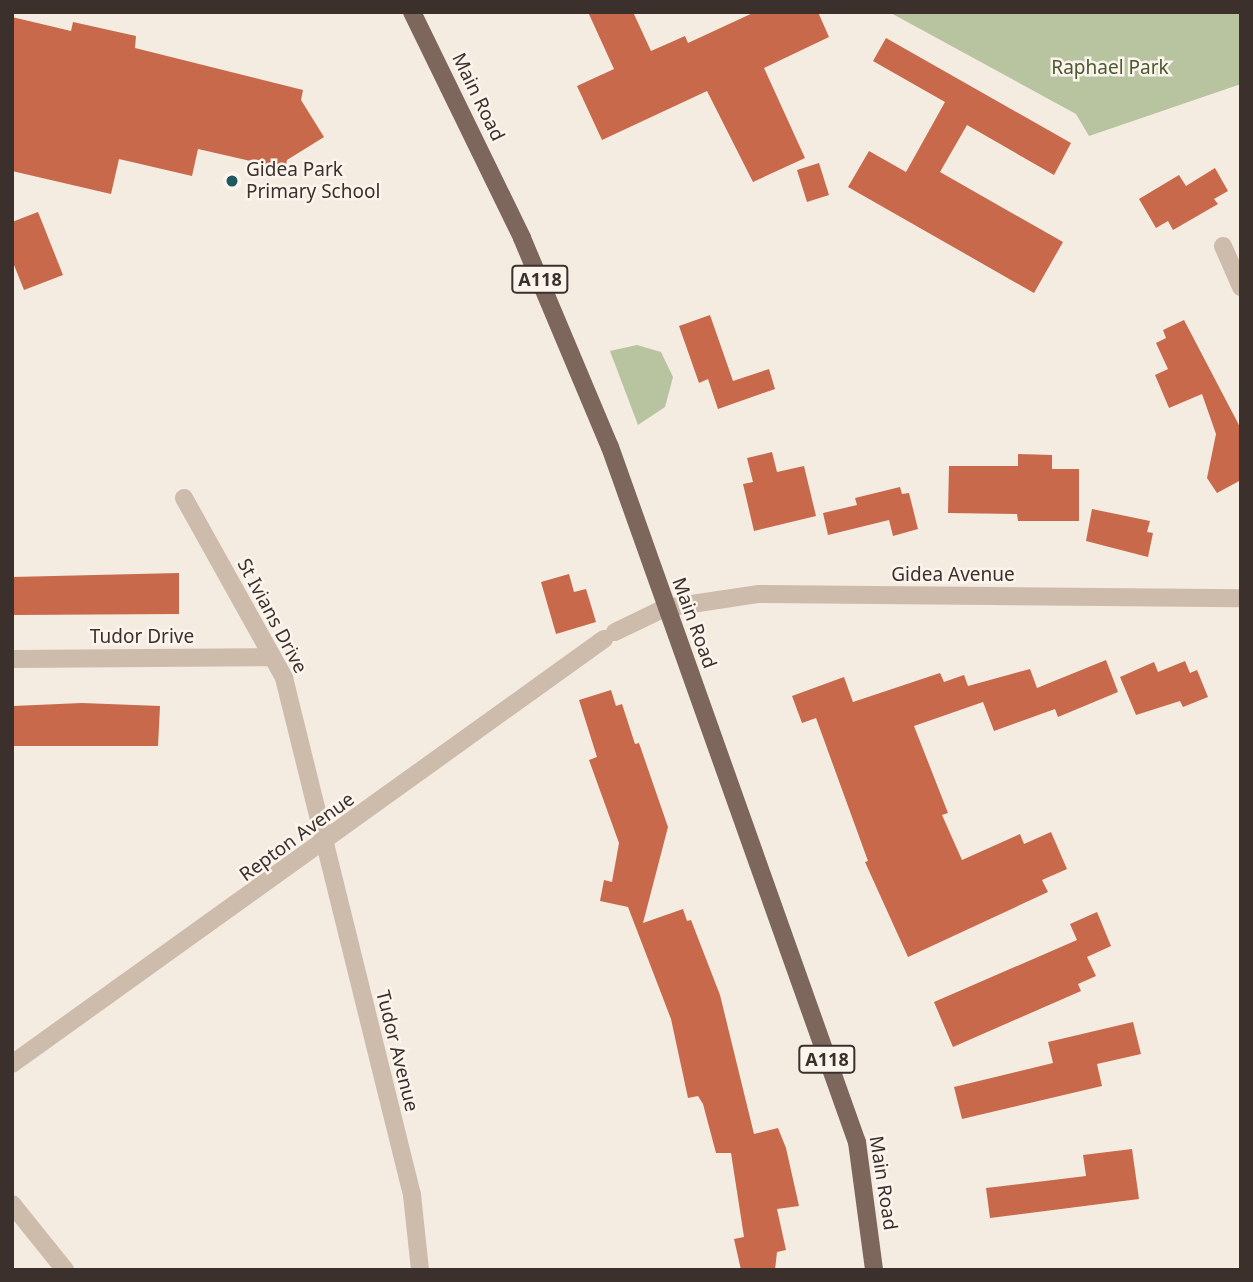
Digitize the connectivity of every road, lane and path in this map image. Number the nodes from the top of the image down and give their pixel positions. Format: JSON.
{"nodes":[{"id":1,"x":412,"y":12,"type":"edge"},
{"id":2,"x":1223,"y":246,"type":"dead end"},
{"id":3,"x":1241,"y":287,"type":"edge"},
{"id":4,"x":184,"y":498,"type":"dead end"},
{"id":5,"x":1241,"y":598,"type":"edge"},
{"id":6,"x":665,"y":608,"type":"junction"},
{"id":7,"x":272,"y":657,"type":"junction"},
{"id":8,"x":12,"y":659,"type":"edge"},
{"id":9,"x":324,"y":844,"type":"junction"},
{"id":10,"x":12,"y":1064,"type":"edge"},
{"id":11,"x":12,"y":1204,"type":"edge"},
{"id":12,"x":65,"y":1270,"type":"edge"},
{"id":13,"x":420,"y":1270,"type":"edge"},
{"id":14,"x":874,"y":1270,"type":"edge"}],
"edges":[{"from":1,"to":6,"type":"main road","name":"Main Road","number":"A118"},
{"from":2,"to":3,"type":"street"},
{"from":4,"to":7,"type":"street","name":"St Ivians Drive"},
{"from":5,"to":6,"type":"street","name":"Gidea Avenue"},
{"from":6,"to":9,"type":"street","name":"Repton Avenue"},
{"from":6,"to":14,"type":"main road","name":"Main Road","number":"A118"},
{"from":7,"to":8,"type":"street","name":"Tudor Drive"},
{"from":7,"to":9,"type":"street","name":"St Ivians Drive"},
{"from":9,"to":10,"type":"street","name":"Repton Avenue"},
{"from":9,"to":13,"type":"street","name":"Tudor Avenue"},
{"from":11,"to":12,"type":"street"}]}
